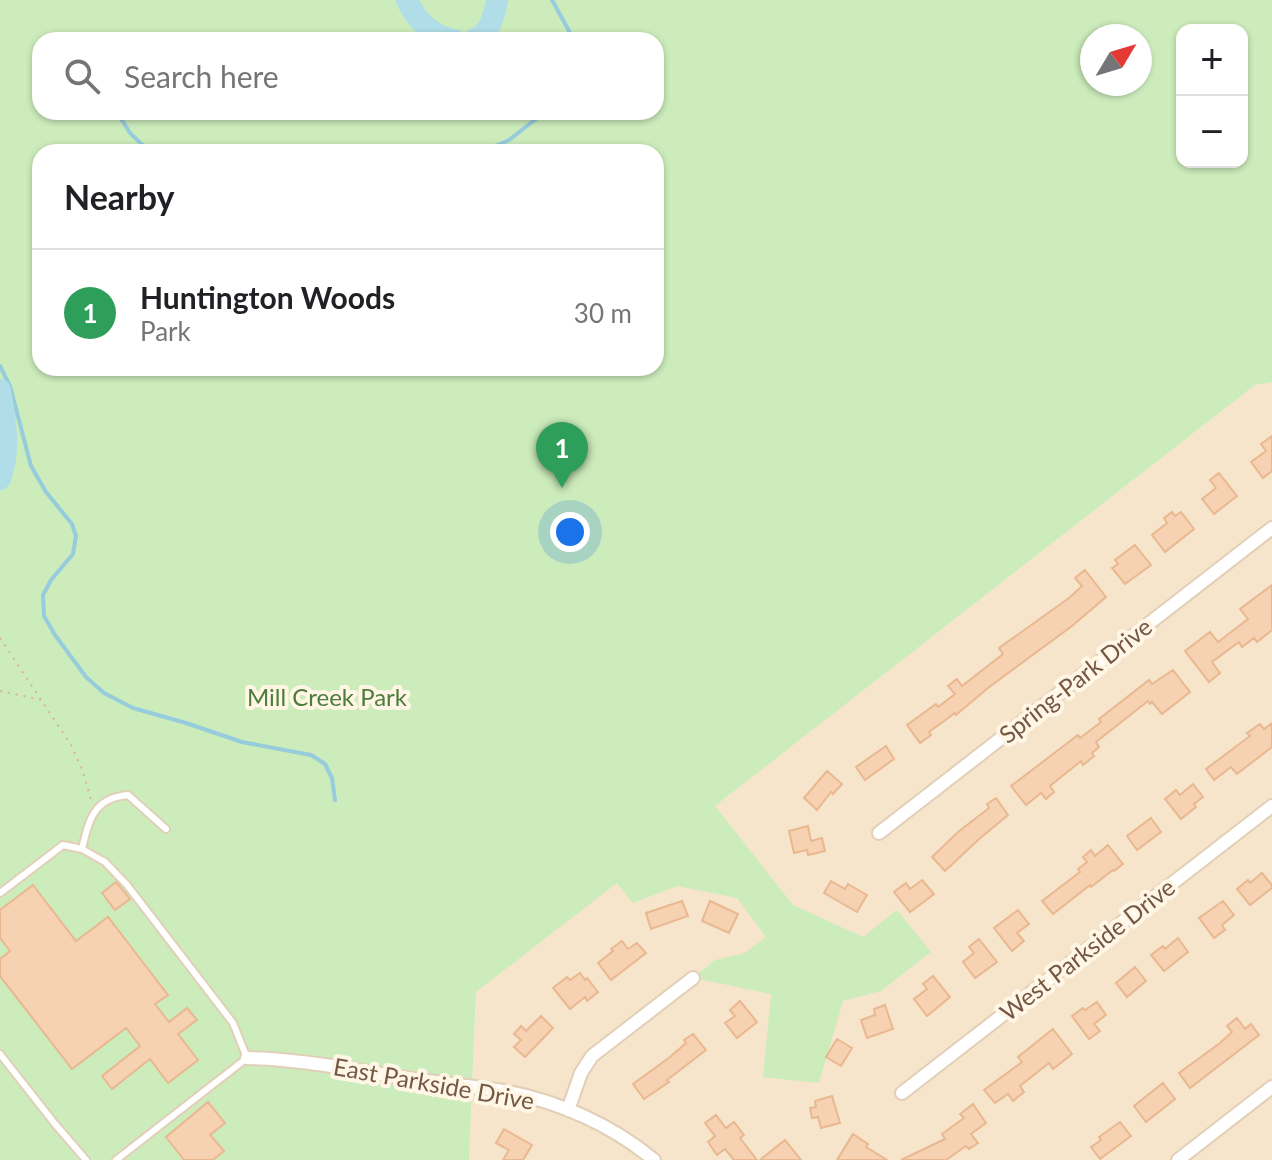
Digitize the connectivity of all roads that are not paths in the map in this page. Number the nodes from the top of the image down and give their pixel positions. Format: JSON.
{"nodes":[{"id":1,"x":1272,"y":528,"type":"edge"},
{"id":2,"x":1272,"y":806,"type":"edge"},
{"id":3,"x":166,"y":829,"type":"dead end"},
{"id":4,"x":879,"y":833,"type":"dead end"},
{"id":5,"x":82,"y":849,"type":"junction"},
{"id":6,"x":0,"y":893,"type":"edge"},
{"id":7,"x":693,"y":978,"type":"dead end"},
{"id":8,"x":0,"y":1054,"type":"edge"},
{"id":9,"x":247,"y":1058,"type":"junction"},
{"id":10,"x":1272,"y":1087,"type":"edge"},
{"id":11,"x":902,"y":1093,"type":"dead end"},
{"id":12,"x":568,"y":1110,"type":"junction"},
{"id":13,"x":86,"y":1160,"type":"edge"},
{"id":14,"x":116,"y":1160,"type":"edge"},
{"id":15,"x":654,"y":1160,"type":"edge"},
{"id":16,"x":1178,"y":1160,"type":"edge"}],
"edges":[{"from":1,"to":4,"type":"street","name":"Spring-Park Drive"},
{"from":2,"to":11,"type":"street","name":"West Parkside Drive"},
{"from":3,"to":5,"type":"lane"},
{"from":5,"to":6,"type":"lane"},
{"from":5,"to":9,"type":"lane"},
{"from":7,"to":12,"type":"street"},
{"from":8,"to":13,"type":"lane"},
{"from":9,"to":12,"type":"street","name":"East Parkside Drive"},
{"from":9,"to":14,"type":"lane"},
{"from":10,"to":16,"type":"street"},
{"from":12,"to":15,"type":"street","name":"East Parkside Drive"}]}
